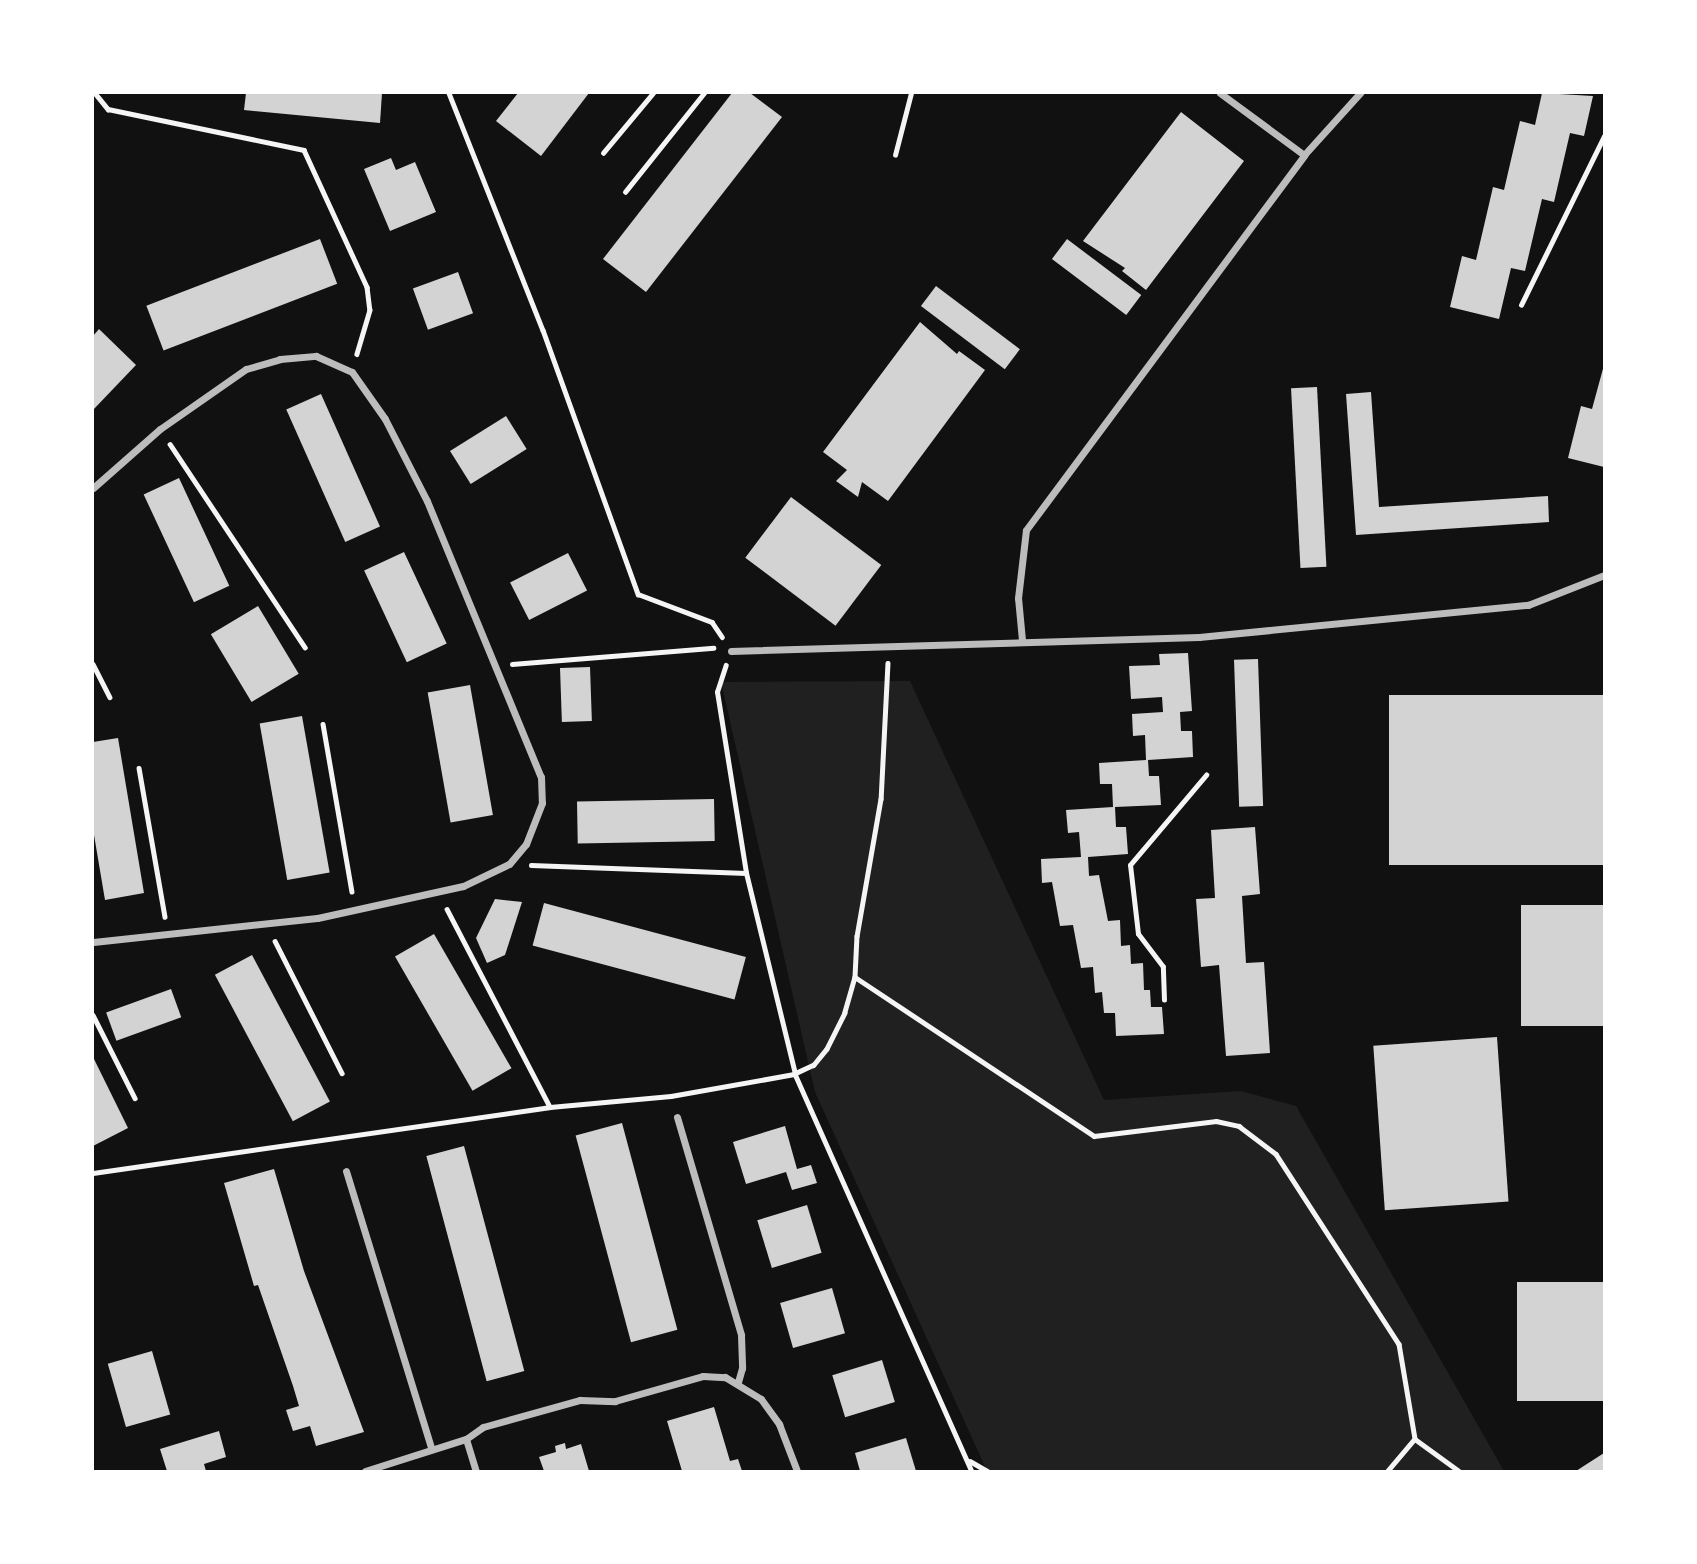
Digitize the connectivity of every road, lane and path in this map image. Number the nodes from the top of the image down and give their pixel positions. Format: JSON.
{"nodes":[{"id":1,"x":95,"y":93,"type":"edge"},
{"id":2,"x":449,"y":93,"type":"edge"},
{"id":3,"x":653,"y":93,"type":"edge"},
{"id":4,"x":704,"y":93,"type":"edge"},
{"id":5,"x":911,"y":93,"type":"edge"},
{"id":6,"x":1220,"y":93,"type":"edge"},
{"id":7,"x":1360,"y":93,"type":"edge"},
{"id":8,"x":1604,"y":136,"type":"edge"},
{"id":9,"x":603,"y":153,"type":"dead end"},
{"id":10,"x":895,"y":155,"type":"dead end"},
{"id":11,"x":1304,"y":155,"type":"junction"},
{"id":12,"x":625,"y":192,"type":"dead end"},
{"id":13,"x":1521,"y":305,"type":"dead end"},
{"id":14,"x":352,"y":372,"type":"junction"},
{"id":15,"x":160,"y":429,"type":"junction"},
{"id":16,"x":93,"y":488,"type":"edge"},
{"id":17,"x":1604,"y":575,"type":"edge"},
{"id":18,"x":1022,"y":640,"type":"junction"},
{"id":19,"x":305,"y":647,"type":"dead end"},
{"id":20,"x":888,"y":647,"type":"junction"},
{"id":21,"x":731,"y":651,"type":"junction"},
{"id":22,"x":93,"y":664,"type":"edge"},
{"id":23,"x":499,"y":665,"type":"junction"},
{"id":24,"x":110,"y":697,"type":"dead end"},
{"id":25,"x":323,"y":724,"type":"dead end"},
{"id":26,"x":139,"y":768,"type":"dead end"},
{"id":27,"x":1206,"y":775,"type":"dead end"},
{"id":28,"x":509,"y":864,"type":"junction"},
{"id":29,"x":746,"y":873,"type":"junction"},
{"id":30,"x":439,"y":892,"type":"junction"},
{"id":31,"x":355,"y":910,"type":"junction"},
{"id":32,"x":269,"y":924,"type":"junction"},
{"id":33,"x":168,"y":935,"type":"junction"},
{"id":34,"x":93,"y":942,"type":"edge"},
{"id":35,"x":855,"y":977,"type":"junction"},
{"id":36,"x":1164,"y":1000,"type":"dead end"},
{"id":37,"x":93,"y":1014,"type":"edge"},
{"id":38,"x":342,"y":1073,"type":"dead end"},
{"id":39,"x":795,"y":1074,"type":"junction"},
{"id":40,"x":135,"y":1098,"type":"dead end"},
{"id":41,"x":550,"y":1107,"type":"junction"},
{"id":42,"x":677,"y":1116,"type":"dead end"},
{"id":43,"x":346,"y":1171,"type":"dead end"},
{"id":44,"x":93,"y":1173,"type":"edge"},
{"id":45,"x":738,"y":1382,"type":"junction"},
{"id":46,"x":466,"y":1438,"type":"junction"},
{"id":47,"x":1415,"y":1439,"type":"junction"},
{"id":48,"x":431,"y":1448,"type":"junction"},
{"id":49,"x":968,"y":1460,"type":"junction"},
{"id":50,"x":365,"y":1471,"type":"edge"},
{"id":51,"x":476,"y":1471,"type":"edge"},
{"id":52,"x":797,"y":1471,"type":"edge"},
{"id":53,"x":972,"y":1471,"type":"edge"},
{"id":54,"x":987,"y":1471,"type":"edge"},
{"id":55,"x":1388,"y":1471,"type":"edge"},
{"id":56,"x":1459,"y":1471,"type":"edge"}],
"edges":[{"from":1,"to":14,"type":"path"},
{"from":2,"to":21,"type":"path"},
{"from":3,"to":9,"type":"path"},
{"from":4,"to":12,"type":"path"},
{"from":5,"to":10,"type":"path"},
{"from":6,"to":11,"type":"street"},
{"from":7,"to":11,"type":"street"},
{"from":8,"to":13,"type":"path"},
{"from":11,"to":18,"type":"street"},
{"from":14,"to":15,"type":"street"},
{"from":14,"to":23,"type":"street"},
{"from":15,"to":16,"type":"street"},
{"from":15,"to":19,"type":"path"},
{"from":17,"to":18,"type":"street"},
{"from":18,"to":20,"type":"street"},
{"from":20,"to":21,"type":"street"},
{"from":20,"to":35,"type":"path"},
{"from":21,"to":23,"type":"path"},
{"from":21,"to":29,"type":"path"},
{"from":22,"to":24,"type":"path"},
{"from":23,"to":28,"type":"street"},
{"from":25,"to":31,"type":"path"},
{"from":26,"to":33,"type":"path"},
{"from":27,"to":36,"type":"path"},
{"from":28,"to":29,"type":"path"},
{"from":28,"to":30,"type":"street"},
{"from":29,"to":39,"type":"path"},
{"from":30,"to":31,"type":"street"},
{"from":30,"to":41,"type":"path"},
{"from":31,"to":32,"type":"street"},
{"from":32,"to":33,"type":"street"},
{"from":32,"to":38,"type":"path"},
{"from":33,"to":34,"type":"street"},
{"from":35,"to":39,"type":"path"},
{"from":35,"to":47,"type":"path"},
{"from":37,"to":40,"type":"path"},
{"from":39,"to":41,"type":"path"},
{"from":39,"to":49,"type":"path"},
{"from":41,"to":44,"type":"path"},
{"from":42,"to":45,"type":"street"},
{"from":43,"to":48,"type":"street"},
{"from":45,"to":46,"type":"street"},
{"from":45,"to":52,"type":"street"},
{"from":46,"to":48,"type":"street"},
{"from":46,"to":51,"type":"street"},
{"from":47,"to":55,"type":"path"},
{"from":47,"to":56,"type":"path"},
{"from":48,"to":50,"type":"street"},
{"from":49,"to":53,"type":"path"},
{"from":49,"to":54,"type":"path"}]}
